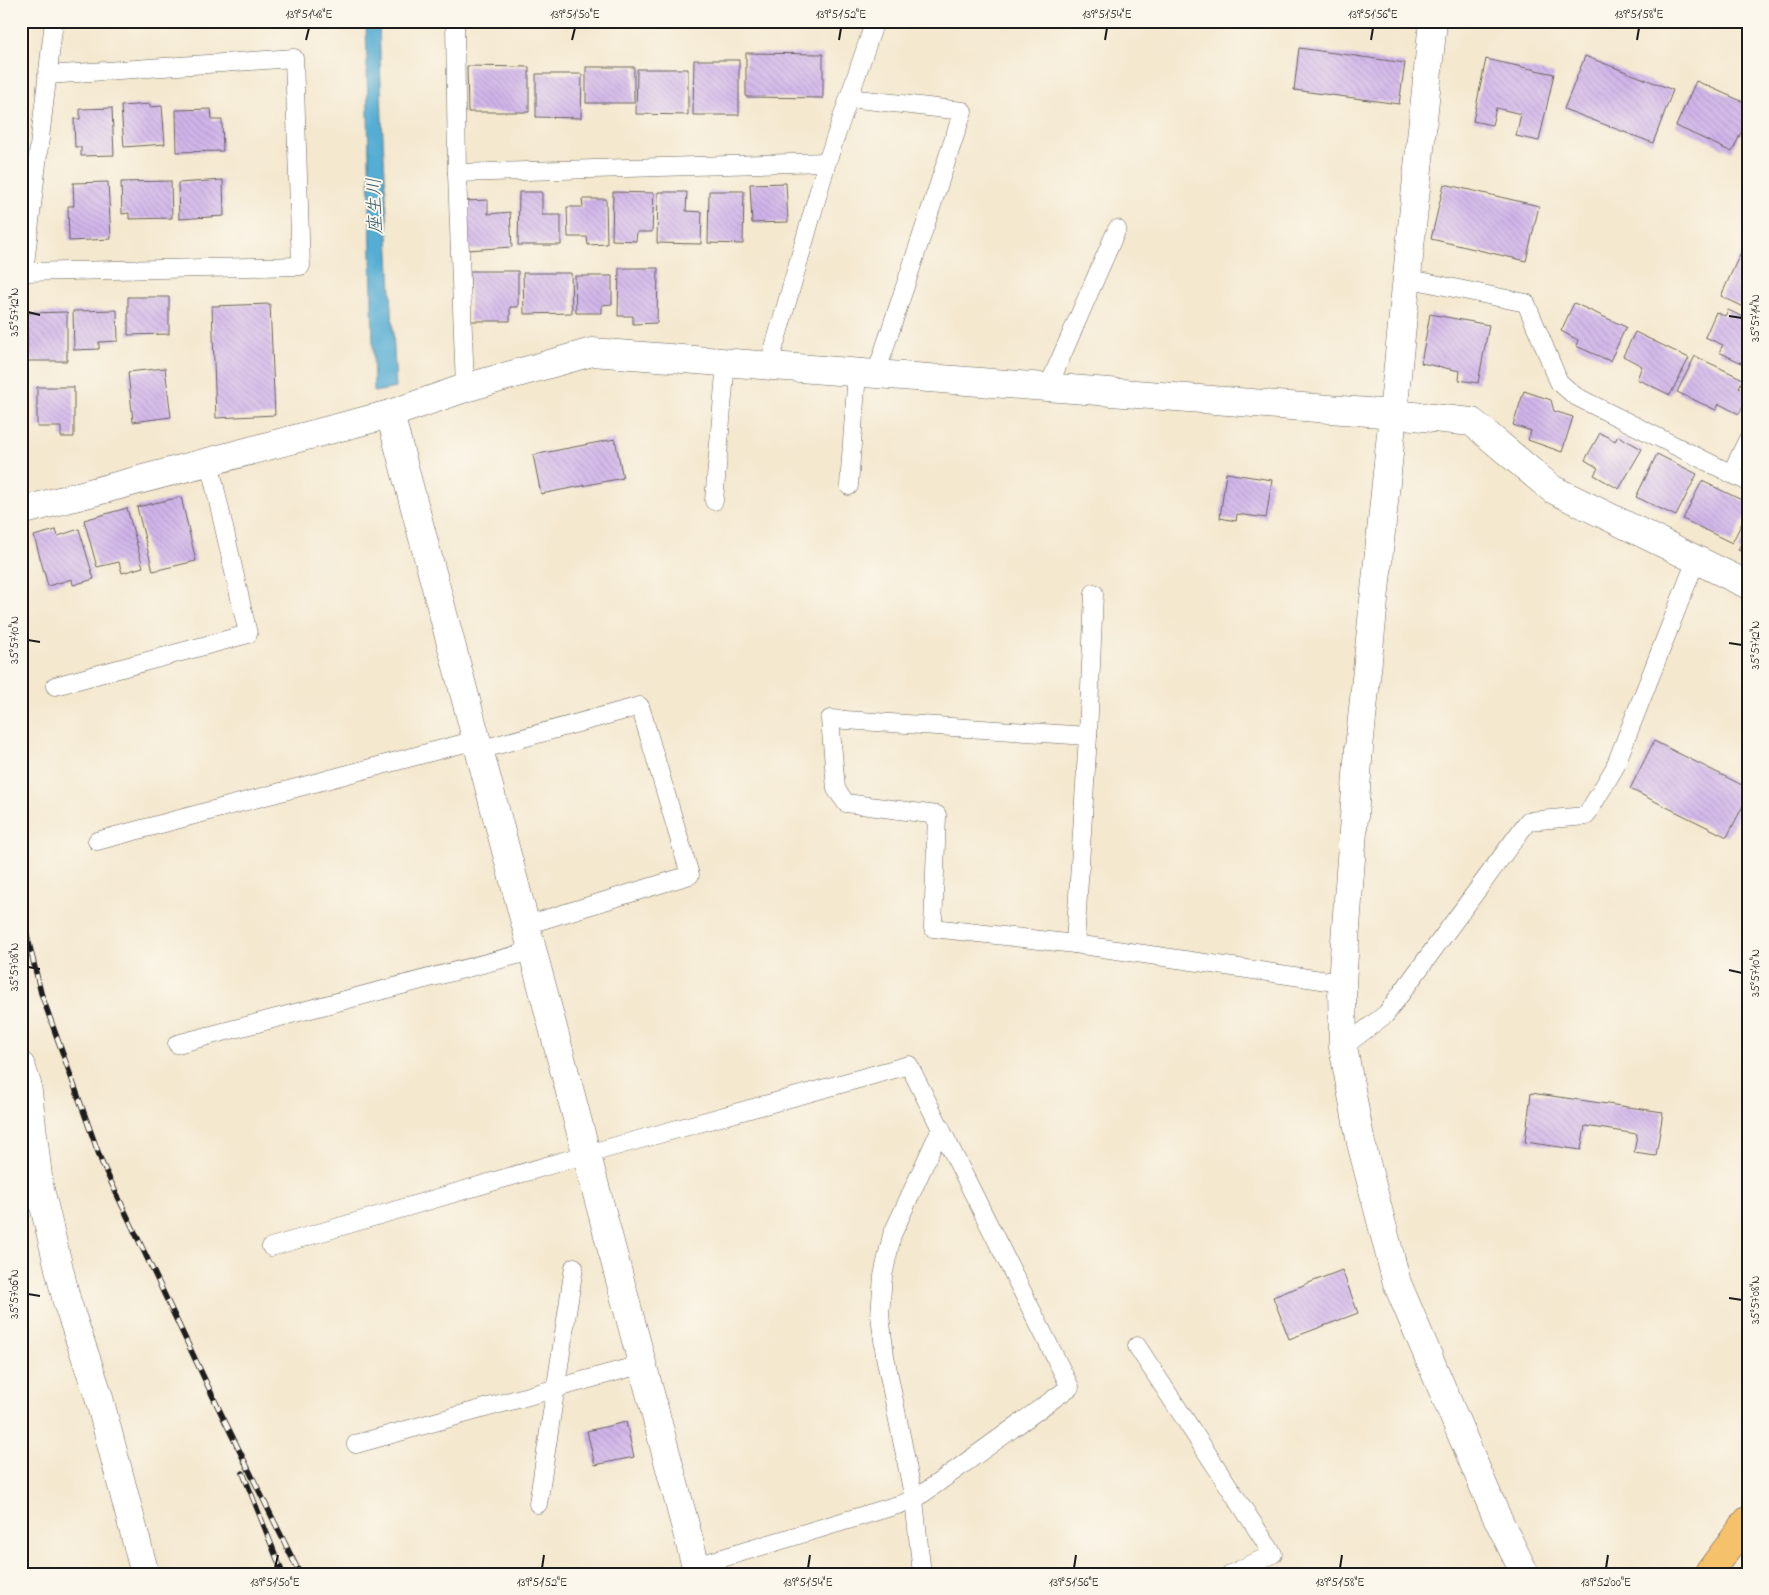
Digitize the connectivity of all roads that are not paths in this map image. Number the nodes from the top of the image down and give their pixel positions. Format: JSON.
{"nodes":[{"id":1,"x":54,"y":21,"type":"edge"},
{"id":2,"x":455,"y":21,"type":"edge"},
{"id":3,"x":875,"y":21,"type":"edge"},
{"id":4,"x":1433,"y":21,"type":"edge"},
{"id":5,"x":48,"y":75,"type":"junction"},
{"id":6,"x":849,"y":98,"type":"junction"},
{"id":7,"x":827,"y":162,"type":"junction"},
{"id":8,"x":457,"y":173,"type":"junction"},
{"id":9,"x":1117,"y":229,"type":"dead end"},
{"id":10,"x":1406,"y":278,"type":"junction"},
{"id":11,"x":726,"y":362,"type":"junction"},
{"id":12,"x":769,"y":365,"type":"junction"},
{"id":13,"x":867,"y":373,"type":"junction"},
{"id":14,"x":1048,"y":387,"type":"junction"},
{"id":15,"x":465,"y":388,"type":"junction"},
{"id":16,"x":390,"y":414,"type":"junction"},
{"id":17,"x":1394,"y":414,"type":"junction"},
{"id":18,"x":1748,"y":439,"type":"edge"},
{"id":19,"x":209,"y":461,"type":"junction"},
{"id":20,"x":1731,"y":474,"type":"junction"},
{"id":21,"x":1748,"y":482,"type":"edge"},
{"id":22,"x":849,"y":486,"type":"dead end"},
{"id":23,"x":714,"y":501,"type":"dead end"},
{"id":24,"x":21,"y":511,"type":"edge"},
{"id":25,"x":1696,"y":560,"type":"junction"},
{"id":26,"x":1748,"y":585,"type":"edge"},
{"id":27,"x":1094,"y":593,"type":"dead end"},
{"id":28,"x":55,"y":686,"type":"dead end"},
{"id":29,"x":1088,"y":736,"type":"junction"},
{"id":30,"x":477,"y":745,"type":"junction"},
{"id":31,"x":97,"y":841,"type":"dead end"},
{"id":32,"x":526,"y":925,"type":"junction"},
{"id":33,"x":1075,"y":944,"type":"junction"},
{"id":34,"x":532,"y":951,"type":"junction"},
{"id":35,"x":1342,"y":983,"type":"junction"},
{"id":36,"x":178,"y":1044,"type":"dead end"},
{"id":37,"x":1343,"y":1047,"type":"junction"},
{"id":38,"x":21,"y":1066,"type":"edge"},
{"id":39,"x":941,"y":1128,"type":"junction"},
{"id":40,"x":587,"y":1154,"type":"junction"},
{"id":41,"x":271,"y":1247,"type":"dead end"},
{"id":42,"x":574,"y":1267,"type":"dead end"},
{"id":43,"x":1137,"y":1346,"type":"dead end"},
{"id":44,"x":643,"y":1364,"type":"junction"},
{"id":45,"x":556,"y":1388,"type":"junction"},
{"id":46,"x":356,"y":1444,"type":"dead end"},
{"id":47,"x":914,"y":1500,"type":"junction"},
{"id":48,"x":538,"y":1504,"type":"dead end"},
{"id":49,"x":1748,"y":1520,"type":"edge"},
{"id":50,"x":697,"y":1570,"type":"edge"},
{"id":51,"x":145,"y":1574,"type":"edge"},
{"id":52,"x":922,"y":1574,"type":"edge"},
{"id":53,"x":1231,"y":1574,"type":"edge"},
{"id":54,"x":1525,"y":1574,"type":"edge"},
{"id":55,"x":1708,"y":1574,"type":"edge"}],
"edges":[{"from":1,"to":5,"type":"lane"},
{"from":2,"to":8,"type":"lane"},
{"from":3,"to":6,"type":"lane"},
{"from":4,"to":10,"type":"street"},
{"from":5,"to":5,"type":"lane"},
{"from":6,"to":7,"type":"lane"},
{"from":6,"to":13,"type":"lane"},
{"from":7,"to":8,"type":"lane"},
{"from":7,"to":12,"type":"lane"},
{"from":8,"to":15,"type":"lane"},
{"from":9,"to":14,"type":"lane"},
{"from":10,"to":17,"type":"street"},
{"from":10,"to":20,"type":"lane"},
{"from":11,"to":12,"type":"street"},
{"from":11,"to":15,"type":"street"},
{"from":11,"to":23,"type":"lane"},
{"from":12,"to":13,"type":"street"},
{"from":13,"to":14,"type":"street"},
{"from":13,"to":22,"type":"lane"},
{"from":14,"to":17,"type":"street"},
{"from":15,"to":16,"type":"street"},
{"from":16,"to":19,"type":"street"},
{"from":16,"to":30,"type":"street"},
{"from":17,"to":25,"type":"street"},
{"from":17,"to":35,"type":"street"},
{"from":18,"to":20,"type":"lane"},
{"from":19,"to":24,"type":"street"},
{"from":19,"to":28,"type":"lane"},
{"from":20,"to":21,"type":"lane"},
{"from":25,"to":26,"type":"street"},
{"from":25,"to":37,"type":"lane"},
{"from":27,"to":29,"type":"lane"},
{"from":29,"to":33,"type":"lane"},
{"from":29,"to":33,"type":"lane"},
{"from":30,"to":31,"type":"lane"},
{"from":30,"to":32,"type":"street"},
{"from":30,"to":32,"type":"lane"},
{"from":32,"to":34,"type":"street"},
{"from":33,"to":35,"type":"lane"},
{"from":34,"to":36,"type":"lane"},
{"from":34,"to":40,"type":"street"},
{"from":35,"to":37,"type":"street"},
{"from":37,"to":54,"type":"street"},
{"from":38,"to":51,"type":"street"},
{"from":39,"to":40,"type":"lane"},
{"from":39,"to":47,"type":"lane"},
{"from":39,"to":47,"type":"lane"},
{"from":40,"to":41,"type":"lane"},
{"from":40,"to":44,"type":"street"},
{"from":42,"to":45,"type":"lane"},
{"from":43,"to":53,"type":"lane"},
{"from":44,"to":45,"type":"lane"},
{"from":44,"to":50,"type":"street"},
{"from":45,"to":46,"type":"lane"},
{"from":45,"to":48,"type":"lane"},
{"from":47,"to":50,"type":"lane"},
{"from":47,"to":52,"type":"lane"},
{"from":49,"to":55,"type":"main road"}]}
